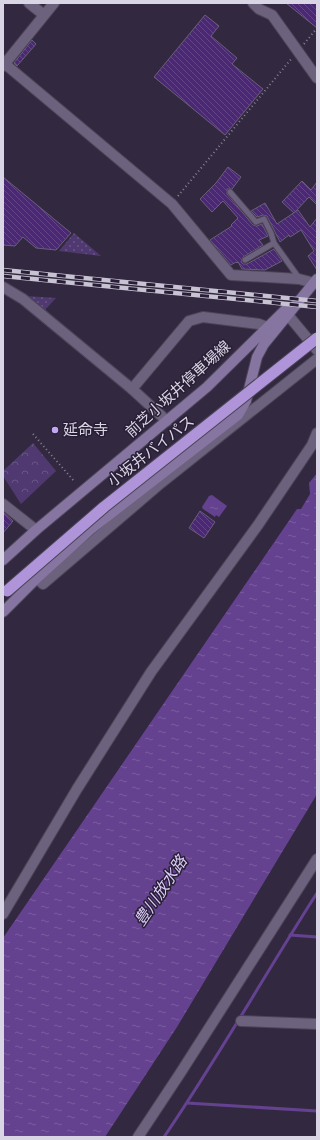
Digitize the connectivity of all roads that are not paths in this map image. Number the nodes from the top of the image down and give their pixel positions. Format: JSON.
{"nodes":[{"id":1,"x":29,"y":3,"type":"edge"},
{"id":2,"x":54,"y":3,"type":"edge"},
{"id":3,"x":253,"y":3,"type":"edge"},
{"id":4,"x":44,"y":15,"type":"junction"},
{"id":5,"x":4,"y":65,"type":"edge"},
{"id":6,"x":317,"y":78,"type":"edge"},
{"id":7,"x":230,"y":192,"type":"dead end"},
{"id":8,"x":274,"y":243,"type":"junction"},
{"id":9,"x":245,"y":260,"type":"dead end"},
{"id":10,"x":299,"y":279,"type":"junction"},
{"id":11,"x":315,"y":281,"type":"edge"},
{"id":12,"x":3,"y":287,"type":"edge"},
{"id":13,"x":288,"y":315,"type":"junction"},
{"id":14,"x":267,"y":327,"type":"junction"},
{"id":15,"x":317,"y":338,"type":"edge"},
{"id":16,"x":317,"y":350,"type":"edge"},
{"id":17,"x":317,"y":359,"type":"edge"},
{"id":18,"x":132,"y":389,"type":"junction"},
{"id":19,"x":167,"y":421,"type":"junction"},
{"id":20,"x":317,"y":433,"type":"edge"},
{"id":21,"x":3,"y":504,"type":"edge"},
{"id":22,"x":36,"y":530,"type":"junction"},
{"id":23,"x":3,"y":560,"type":"edge"},
{"id":24,"x":37,"y":578,"type":"junction"},
{"id":25,"x":7,"y":591,"type":"dead end"},
{"id":26,"x":3,"y":612,"type":"edge"},
{"id":27,"x":317,"y":858,"type":"edge"},
{"id":28,"x":3,"y":914,"type":"edge"},
{"id":29,"x":241,"y":1021,"type":"dead end"},
{"id":30,"x":317,"y":1024,"type":"edge"},
{"id":31,"x":138,"y":1137,"type":"edge"}],
"edges":[{"from":1,"to":4,"type":"street"},
{"from":2,"to":4,"type":"street"},
{"from":3,"to":6,"type":"street"},
{"from":4,"to":5,"type":"street"},
{"from":5,"to":10,"type":"street"},
{"from":7,"to":8,"type":"lane"},
{"from":8,"to":9,"type":"lane"},
{"from":8,"to":10,"type":"lane"},
{"from":10,"to":11,"type":"street"},
{"from":11,"to":13,"type":"main road"},
{"from":11,"to":14,"type":"main road","name":"前芝小坂井停車場線"},
{"from":12,"to":18,"type":"street"},
{"from":13,"to":16,"type":"street"},
{"from":13,"to":24,"type":"main road"},
{"from":14,"to":18,"type":"street"},
{"from":14,"to":19,"type":"main road","name":"前芝小坂井停車場線"},
{"from":15,"to":25,"type":"highway","name":"小坂井バイパス","bridge":true},
{"from":17,"to":24,"type":"street"},
{"from":18,"to":19,"type":"street"},
{"from":19,"to":22,"type":"main road","name":"前芝小坂井停車場線"},
{"from":20,"to":28,"type":"street"},
{"from":21,"to":22,"type":"street"},
{"from":22,"to":23,"type":"main road","name":"前芝小坂井停車場線"},
{"from":24,"to":26,"type":"main road"},
{"from":27,"to":31,"type":"street"},
{"from":29,"to":30,"type":"street"}]}
